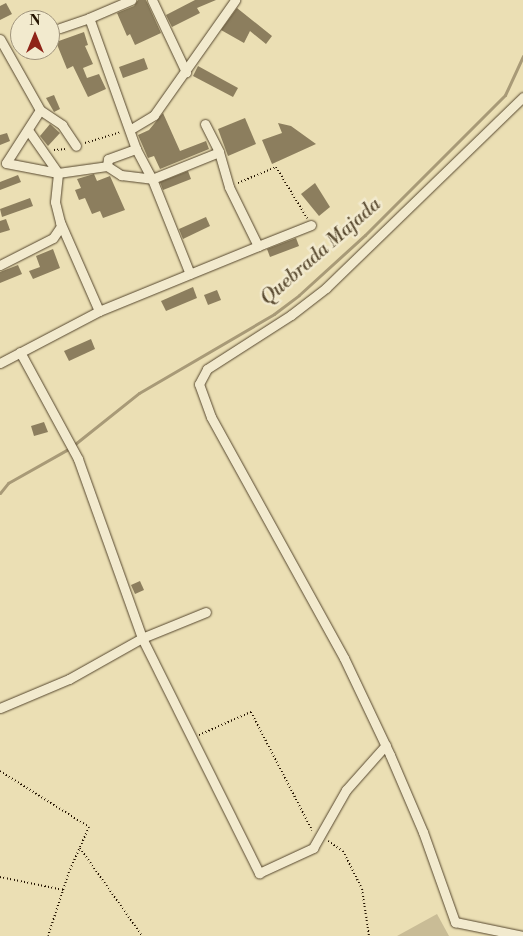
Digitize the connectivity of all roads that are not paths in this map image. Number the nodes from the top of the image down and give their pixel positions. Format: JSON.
{"nodes":[{"id":1,"x":131,"y":0,"type":"edge"},
{"id":2,"x":152,"y":0,"type":"edge"},
{"id":3,"x":235,"y":0,"type":"edge"},
{"id":4,"x":89,"y":18,"type":"junction"},
{"id":5,"x":60,"y":28,"type":"dead end"},
{"id":6,"x":0,"y":39,"type":"edge"},
{"id":7,"x":186,"y":72,"type":"junction"},
{"id":8,"x":523,"y":97,"type":"edge"},
{"id":9,"x":40,"y":110,"type":"junction"},
{"id":10,"x":205,"y":124,"type":"dead end"},
{"id":11,"x":131,"y":129,"type":"junction"},
{"id":12,"x":28,"y":130,"type":"junction"},
{"id":13,"x":76,"y":146,"type":"road end"},
{"id":14,"x":136,"y":149,"type":"junction"},
{"id":15,"x":219,"y":152,"type":"junction"},
{"id":16,"x":107,"y":166,"type":"junction"},
{"id":17,"x":58,"y":172,"type":"junction"},
{"id":18,"x":152,"y":180,"type":"junction"},
{"id":19,"x":60,"y":222,"type":"junction"},
{"id":20,"x":311,"y":225,"type":"road end"},
{"id":21,"x":258,"y":246,"type":"junction"},
{"id":22,"x":0,"y":265,"type":"edge"},
{"id":23,"x":190,"y":274,"type":"junction"},
{"id":24,"x":99,"y":311,"type":"junction"},
{"id":25,"x":20,"y":352,"type":"junction"},
{"id":26,"x":0,"y":363,"type":"edge"},
{"id":27,"x":206,"y":612,"type":"dead end"},
{"id":28,"x":142,"y":638,"type":"junction"},
{"id":29,"x":0,"y":708,"type":"edge"},
{"id":30,"x":386,"y":745,"type":"junction"},
{"id":31,"x":523,"y":936,"type":"edge"}],
"edges":[{"from":1,"to":4,"type":"street"},
{"from":2,"to":7,"type":"street"},
{"from":3,"to":7,"type":"street"},
{"from":4,"to":5,"type":"street"},
{"from":4,"to":11,"type":"street"},
{"from":6,"to":9,"type":"street"},
{"from":7,"to":11,"type":"street"},
{"from":8,"to":30,"type":"street"},
{"from":9,"to":12,"type":"street"},
{"from":9,"to":13,"type":"street"},
{"from":10,"to":15,"type":"street"},
{"from":11,"to":14,"type":"street"},
{"from":12,"to":17,"type":"street"},
{"from":12,"to":17,"type":"street"},
{"from":14,"to":16,"type":"street"},
{"from":14,"to":18,"type":"street"},
{"from":15,"to":18,"type":"street"},
{"from":15,"to":21,"type":"street"},
{"from":16,"to":17,"type":"street"},
{"from":16,"to":18,"type":"street"},
{"from":17,"to":19,"type":"street"},
{"from":18,"to":23,"type":"street"},
{"from":19,"to":22,"type":"street"},
{"from":19,"to":24,"type":"street"},
{"from":20,"to":21,"type":"street"},
{"from":21,"to":23,"type":"street"},
{"from":23,"to":24,"type":"street"},
{"from":24,"to":25,"type":"street"},
{"from":25,"to":26,"type":"street"},
{"from":25,"to":28,"type":"street"},
{"from":27,"to":28,"type":"street"},
{"from":28,"to":29,"type":"street"},
{"from":28,"to":30,"type":"street"},
{"from":30,"to":31,"type":"street"}]}
